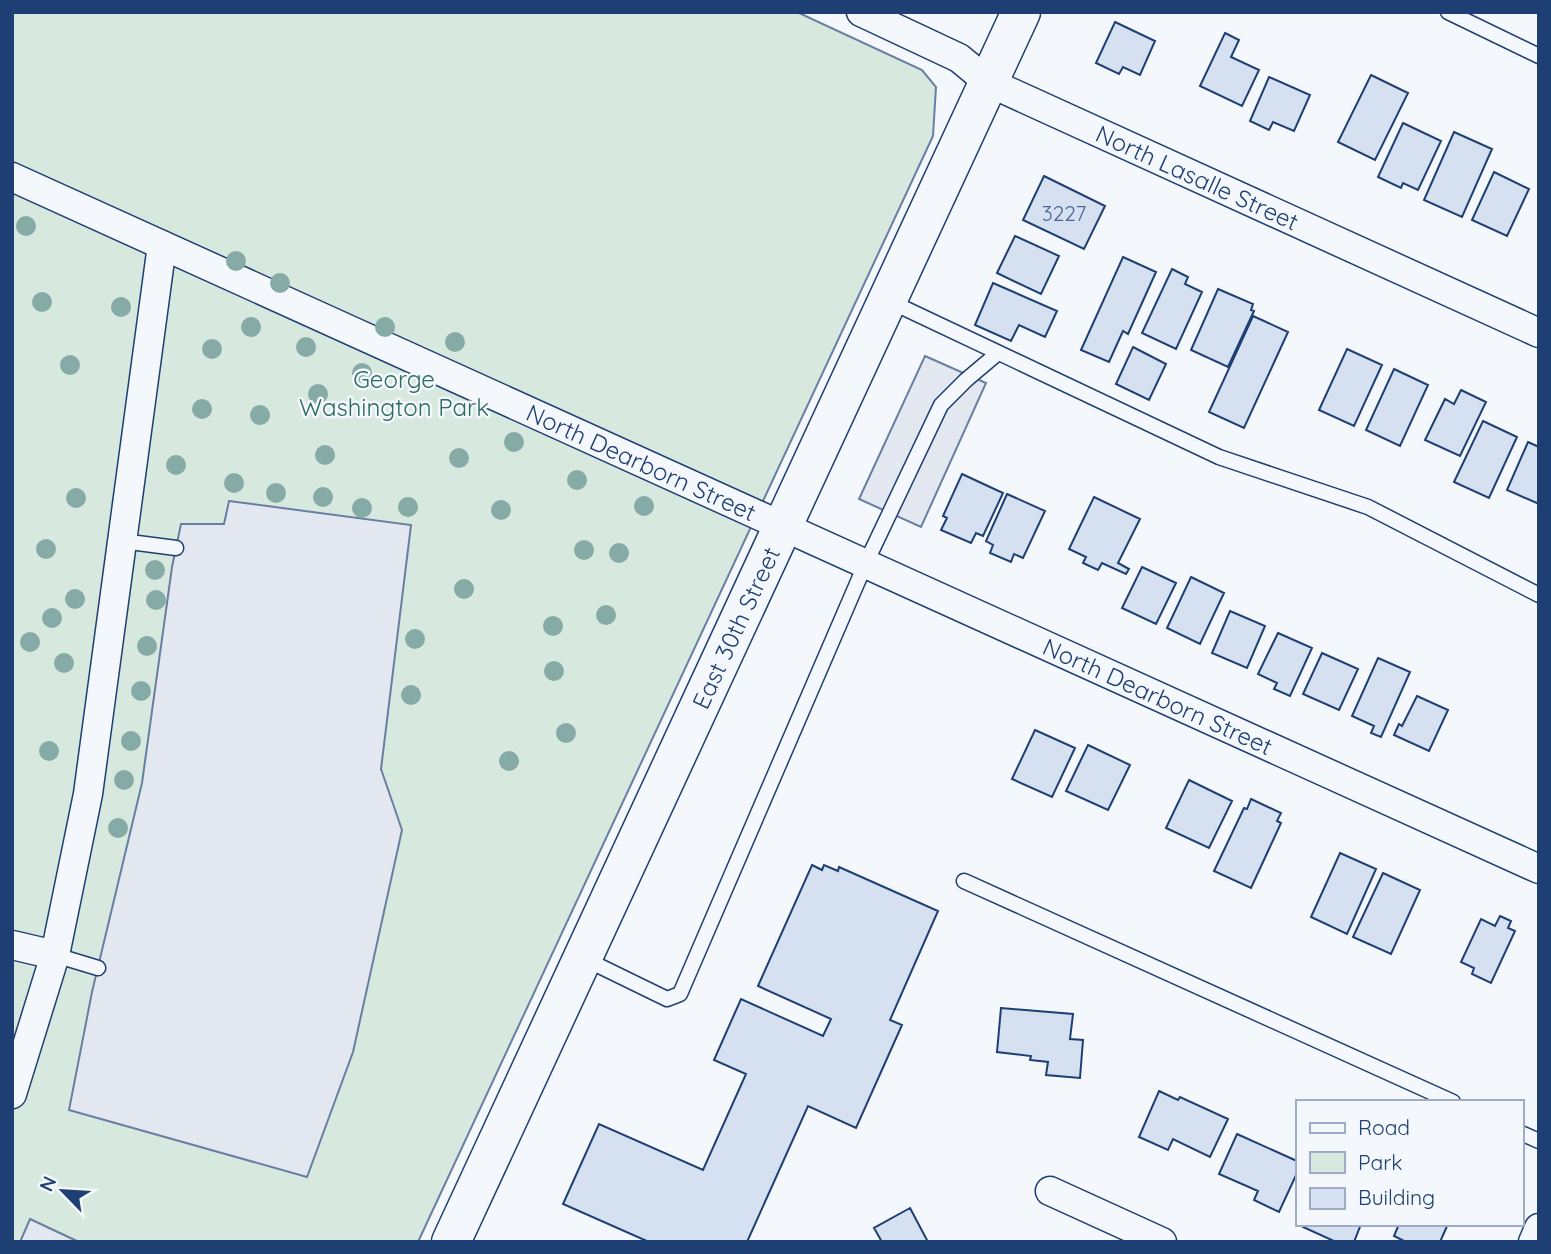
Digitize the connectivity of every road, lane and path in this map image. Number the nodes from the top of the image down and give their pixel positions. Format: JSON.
{"nodes":[{"id":1,"x":861,"y":12,"type":"edge"},
{"id":2,"x":1021,"y":12,"type":"edge"},
{"id":3,"x":1448,"y":12,"type":"edge"},
{"id":4,"x":1539,"y":56,"type":"edge"},
{"id":5,"x":988,"y":82,"type":"junction"},
{"id":6,"x":12,"y":177,"type":"edge"},
{"id":7,"x":162,"y":245,"type":"junction"},
{"id":8,"x":887,"y":300,"type":"junction"},
{"id":9,"x":1539,"y":333,"type":"edge"},
{"id":10,"x":998,"y":353,"type":"junction"},
{"id":11,"x":783,"y":527,"type":"junction"},
{"id":12,"x":122,"y":541,"type":"junction"},
{"id":13,"x":176,"y":548,"type":"dead end"},
{"id":14,"x":865,"y":565,"type":"junction"},
{"id":15,"x":1539,"y":595,"type":"edge"},
{"id":16,"x":1539,"y":869,"type":"edge"},
{"id":17,"x":964,"y":881,"type":"dead end"},
{"id":18,"x":12,"y":945,"type":"edge"},
{"id":19,"x":55,"y":955,"type":"junction"},
{"id":20,"x":582,"y":957,"type":"junction"},
{"id":21,"x":98,"y":968,"type":"dead end"},
{"id":22,"x":12,"y":1094,"type":"edge"},
{"id":23,"x":1449,"y":1100,"type":"edge"},
{"id":24,"x":1523,"y":1134,"type":"edge"},
{"id":25,"x":1539,"y":1141,"type":"edge"},
{"id":26,"x":1050,"y":1191,"type":"dead end"},
{"id":27,"x":1539,"y":1228,"type":"edge"},
{"id":28,"x":451,"y":1242,"type":"edge"},
{"id":29,"x":1162,"y":1242,"type":"edge"},
{"id":30,"x":1532,"y":1242,"type":"edge"}],
"edges":[{"from":1,"to":5,"type":"street","name":"North Lasalle Street"},
{"from":2,"to":5,"type":"main road","name":"East 30th Street"},
{"from":3,"to":4,"type":"lane"},
{"from":5,"to":8,"type":"main road","name":"East 30th Street"},
{"from":5,"to":9,"type":"street","name":"North Lasalle Street"},
{"from":6,"to":7,"type":"street","name":"North Dearborn Street"},
{"from":7,"to":11,"type":"street","name":"North Dearborn Street"},
{"from":7,"to":12,"type":"street"},
{"from":8,"to":10,"type":"lane"},
{"from":8,"to":11,"type":"main road","name":"East 30th Street"},
{"from":10,"to":14,"type":"lane"},
{"from":10,"to":15,"type":"lane"},
{"from":11,"to":14,"type":"street","name":"North Dearborn Street"},
{"from":11,"to":20,"type":"main road","name":"East 30th Street"},
{"from":12,"to":13,"type":"lane"},
{"from":12,"to":19,"type":"street"},
{"from":14,"to":16,"type":"street","name":"North Dearborn Street"},
{"from":14,"to":20,"type":"lane"},
{"from":17,"to":23,"type":"lane"},
{"from":18,"to":19,"type":"street"},
{"from":19,"to":21,"type":"lane"},
{"from":19,"to":22,"type":"street"},
{"from":20,"to":28,"type":"main road","name":"East 30th Street"},
{"from":24,"to":25,"type":"lane"},
{"from":26,"to":29,"type":"street"},
{"from":27,"to":30,"type":"street"}]}
